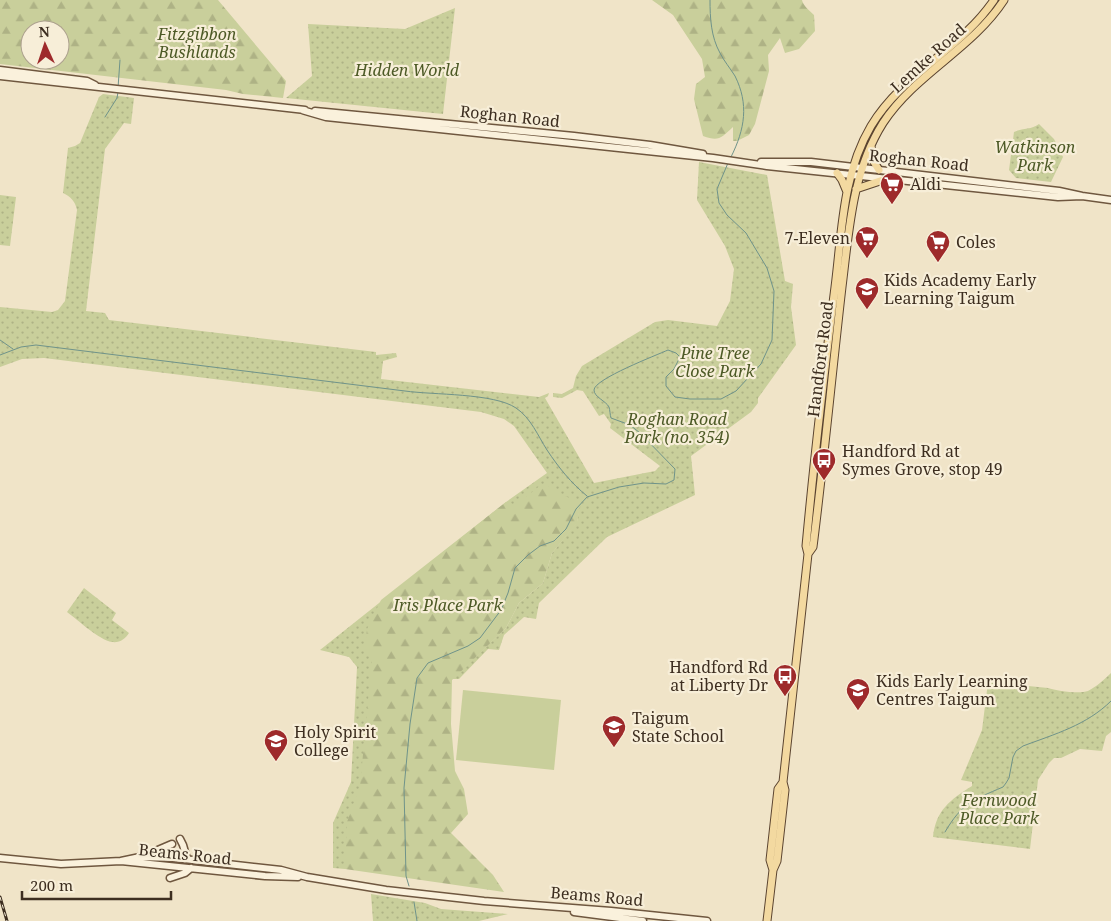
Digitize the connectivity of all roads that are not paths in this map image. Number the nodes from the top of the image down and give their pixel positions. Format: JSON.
{"nodes":[{"id":1,"x":994,"y":0,"type":"edge"},
{"id":2,"x":1004,"y":0,"type":"edge"},
{"id":3,"x":0,"y":70,"type":"edge"},
{"id":4,"x":0,"y":76,"type":"edge"},
{"id":5,"x":96,"y":85,"type":"junction"},
{"id":6,"x":871,"y":146,"type":"junction"},
{"id":7,"x":749,"y":162,"type":"junction"},
{"id":8,"x":853,"y":167,"type":"junction"},
{"id":9,"x":862,"y":168,"type":"junction"},
{"id":10,"x":879,"y":170,"type":"junction"},
{"id":11,"x":836,"y":173,"type":"junction"},
{"id":12,"x":851,"y":175,"type":"junction"},
{"id":13,"x":860,"y":176,"type":"junction"},
{"id":14,"x":886,"y":179,"type":"junction"},
{"id":15,"x":856,"y":189,"type":"junction"},
{"id":16,"x":847,"y":193,"type":"junction"},
{"id":17,"x":1082,"y":196,"type":"junction"},
{"id":18,"x":1111,"y":200,"type":"edge"},
{"id":19,"x":808,"y":554,"type":"junction"},
{"id":20,"x":180,"y":839,"type":"dead end"},
{"id":21,"x":172,"y":844,"type":"dead end"},
{"id":22,"x":150,"y":857,"type":"junction"},
{"id":23,"x":3,"y":859,"type":"edge"},
{"id":24,"x":187,"y":859,"type":"junction"},
{"id":25,"x":121,"y":861,"type":"junction"},
{"id":26,"x":191,"y":868,"type":"junction"},
{"id":27,"x":170,"y":878,"type":"dead end"},
{"id":28,"x":306,"y":878,"type":"junction"},
{"id":29,"x":484,"y":901,"type":"junction"},
{"id":30,"x":643,"y":921,"type":"edge"},
{"id":31,"x":707,"y":921,"type":"edge"},
{"id":32,"x":767,"y":921,"type":"edge"}],
"edges":[{"from":1,"to":8,"type":"main road","name":"Lemke Road"},
{"from":2,"to":6,"type":"main road","name":"Lemke Road"},
{"from":3,"to":5,"type":"main road","name":"Roghan Road"},
{"from":4,"to":5,"type":"main road","name":"Roghan Road"},
{"from":5,"to":7,"type":"main road","name":"Roghan Road"},
{"from":6,"to":9,"type":"main road","name":"Lemke Road"},
{"from":6,"to":10,"type":"main road"},
{"from":7,"to":8,"type":"main road","name":"Roghan Road"},
{"from":7,"to":11,"type":"main road","name":"Roghan Road"},
{"from":8,"to":9,"type":"main road","name":"Roghan Road"},
{"from":8,"to":12,"type":"main road","name":"Handford Road"},
{"from":9,"to":10,"type":"main road","name":"Roghan Road"},
{"from":9,"to":13,"type":"main road","name":"Handford Road"},
{"from":10,"to":17,"type":"main road","name":"Roghan Road"},
{"from":11,"to":12,"type":"main road","name":"Roghan Road"},
{"from":11,"to":16,"type":"main road"},
{"from":12,"to":13,"type":"main road","name":"Roghan Road"},
{"from":12,"to":16,"type":"main road","name":"Handford Road"},
{"from":13,"to":14,"type":"main road","name":"Roghan Road"},
{"from":13,"to":15,"type":"main road","name":"Handford Road"},
{"from":14,"to":15,"type":"main road"},
{"from":14,"to":17,"type":"main road","name":"Roghan Road"},
{"from":15,"to":19,"type":"main road","name":"Handford Road"},
{"from":16,"to":19,"type":"main road","name":"Handford Road"},
{"from":17,"to":18,"type":"main road","name":"Roghan Road"},
{"from":19,"to":32,"type":"main road","name":"Handford Road"},
{"from":20,"to":24,"type":"main road"},
{"from":21,"to":22,"type":"main road"},
{"from":22,"to":24,"type":"main road","name":"Beams Road"},
{"from":22,"to":25,"type":"main road","name":"Beams Road"},
{"from":23,"to":25,"type":"main road","name":"Beams Road"},
{"from":24,"to":28,"type":"main road","name":"Beams Road"},
{"from":25,"to":26,"type":"main road","name":"Beams Road"},
{"from":26,"to":27,"type":"main road"},
{"from":26,"to":28,"type":"main road","name":"Beams Road"},
{"from":28,"to":29,"type":"main road","name":"Beams Road"},
{"from":29,"to":30,"type":"main road","name":"Beams Road"},
{"from":29,"to":31,"type":"main road","name":"Beams Road"}]}
